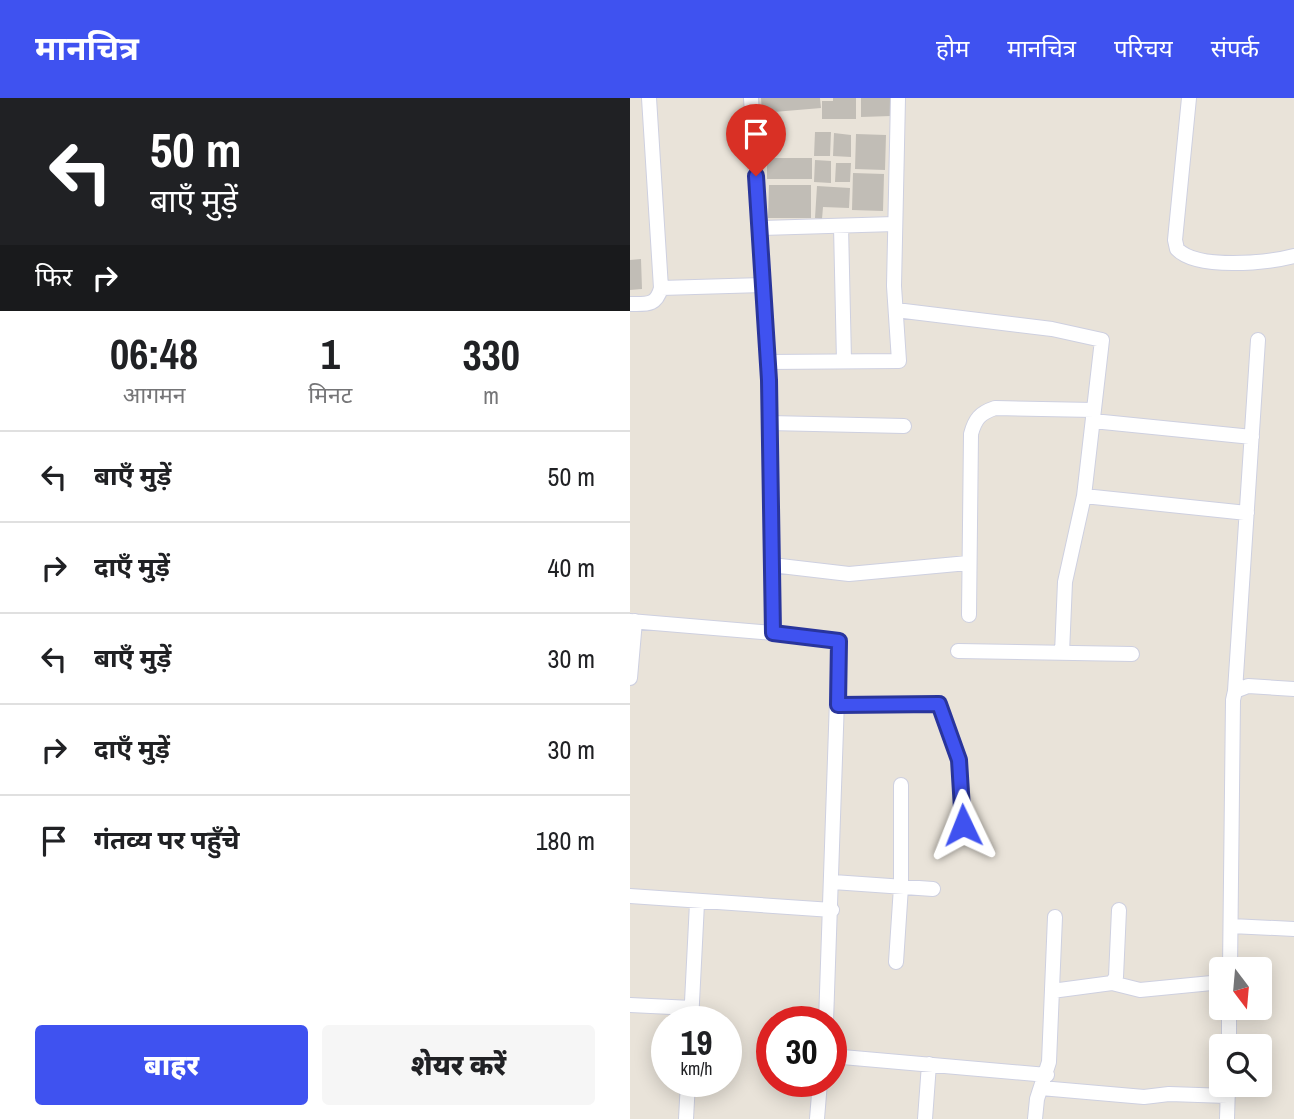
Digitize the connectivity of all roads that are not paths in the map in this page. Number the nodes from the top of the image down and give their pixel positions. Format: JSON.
{"nodes":[{"id":1,"x":649,"y":98,"type":"edge"},
{"id":2,"x":751,"y":98,"type":"edge"},
{"id":3,"x":898,"y":98,"type":"edge"},
{"id":4,"x":1189,"y":98,"type":"edge"},
{"id":5,"x":895,"y":224,"type":"junction"},
{"id":6,"x":841,"y":226,"type":"junction"},
{"id":7,"x":759,"y":228,"type":"junction"},
{"id":8,"x":1294,"y":257,"type":"edge"},
{"id":9,"x":762,"y":285,"type":"junction"},
{"id":10,"x":661,"y":288,"type":"junction"},
{"id":11,"x":630,"y":304,"type":"edge"},
{"id":12,"x":896,"y":310,"type":"junction"},
{"id":13,"x":1258,"y":340,"type":"dead end"},
{"id":14,"x":767,"y":362,"type":"junction"},
{"id":15,"x":844,"y":362,"type":"junction"},
{"id":16,"x":1093,"y":415,"type":"junction"},
{"id":17,"x":769,"y":424,"type":"junction"},
{"id":18,"x":904,"y":426,"type":"dead end"},
{"id":19,"x":1252,"y":437,"type":"junction"},
{"id":20,"x":1084,"y":496,"type":"junction"},
{"id":21,"x":1247,"y":513,"type":"junction"},
{"id":22,"x":968,"y":563,"type":"junction"},
{"id":23,"x":772,"y":565,"type":"junction"},
{"id":24,"x":969,"y":615,"type":"dead end"},
{"id":25,"x":633,"y":621,"type":"edge"},
{"id":26,"x":773,"y":633,"type":"junction"},
{"id":27,"x":958,"y":651,"type":"dead end"},
{"id":28,"x":1062,"y":653,"type":"junction"},
{"id":29,"x":1132,"y":654,"type":"dead end"},
{"id":30,"x":630,"y":678,"type":"edge"},
{"id":31,"x":1294,"y":689,"type":"edge"},
{"id":32,"x":1235,"y":691,"type":"junction"},
{"id":33,"x":838,"y":705,"type":"junction"},
{"id":34,"x":901,"y":785,"type":"dead end"},
{"id":35,"x":963,"y":825,"type":"dead end"},
{"id":36,"x":833,"y":882,"type":"junction"},
{"id":37,"x":901,"y":887,"type":"junction"},
{"id":38,"x":933,"y":889,"type":"dead end"},
{"id":39,"x":630,"y":897,"type":"edge"},
{"id":40,"x":697,"y":903,"type":"junction"},
{"id":41,"x":832,"y":910,"type":"junction"},
{"id":42,"x":1119,"y":910,"type":"dead end"},
{"id":43,"x":1055,"y":917,"type":"dead end"},
{"id":44,"x":1231,"y":926,"type":"junction"},
{"id":45,"x":1294,"y":929,"type":"edge"},
{"id":46,"x":1230,"y":957,"type":"edge"},
{"id":47,"x":896,"y":962,"type":"dead end"},
{"id":48,"x":1112,"y":983,"type":"junction"},
{"id":49,"x":1209,"y":983,"type":"edge"},
{"id":50,"x":1052,"y":991,"type":"junction"},
{"id":51,"x":630,"y":1005,"type":"edge"},
{"id":52,"x":691,"y":1006,"type":"edge"},
{"id":53,"x":827,"y":1006,"type":"edge"},
{"id":54,"x":651,"y":1008,"type":"edge"},
{"id":55,"x":847,"y":1057,"type":"edge"},
{"id":56,"x":929,"y":1065,"type":"junction"},
{"id":57,"x":1044,"y":1082,"type":"junction"},
{"id":58,"x":1209,"y":1092,"type":"edge"},
{"id":59,"x":687,"y":1097,"type":"edge"},
{"id":60,"x":819,"y":1097,"type":"edge"},
{"id":61,"x":1228,"y":1097,"type":"edge"},
{"id":62,"x":686,"y":1119,"type":"edge"},
{"id":63,"x":817,"y":1119,"type":"edge"},
{"id":64,"x":925,"y":1119,"type":"edge"},
{"id":65,"x":1035,"y":1119,"type":"edge"},
{"id":66,"x":1227,"y":1119,"type":"edge"}],
"edges":[{"from":1,"to":10,"type":"street"},
{"from":2,"to":7,"type":"street"},
{"from":3,"to":5,"type":"street"},
{"from":4,"to":8,"type":"street"},
{"from":5,"to":6,"type":"street"},
{"from":5,"to":12,"type":"street"},
{"from":6,"to":7,"type":"street"},
{"from":6,"to":15,"type":"street"},
{"from":7,"to":9,"type":"street"},
{"from":9,"to":10,"type":"street"},
{"from":9,"to":14,"type":"street"},
{"from":10,"to":11,"type":"street"},
{"from":12,"to":15,"type":"street"},
{"from":12,"to":16,"type":"street"},
{"from":13,"to":19,"type":"street"},
{"from":14,"to":15,"type":"street"},
{"from":14,"to":17,"type":"street"},
{"from":16,"to":19,"type":"street"},
{"from":16,"to":20,"type":"street"},
{"from":16,"to":22,"type":"street"},
{"from":17,"to":18,"type":"street"},
{"from":17,"to":23,"type":"street"},
{"from":19,"to":21,"type":"street"},
{"from":20,"to":21,"type":"street"},
{"from":20,"to":28,"type":"street"},
{"from":21,"to":32,"type":"street"},
{"from":22,"to":23,"type":"street"},
{"from":22,"to":24,"type":"street"},
{"from":23,"to":26,"type":"street"},
{"from":25,"to":26,"type":"street"},
{"from":25,"to":30,"type":"street"},
{"from":26,"to":33,"type":"street"},
{"from":27,"to":28,"type":"street"},
{"from":28,"to":29,"type":"street"},
{"from":31,"to":32,"type":"street"},
{"from":32,"to":44,"type":"street"},
{"from":33,"to":35,"type":"street"},
{"from":33,"to":36,"type":"street"},
{"from":34,"to":37,"type":"street"},
{"from":36,"to":37,"type":"street"},
{"from":36,"to":41,"type":"street"},
{"from":37,"to":38,"type":"street"},
{"from":37,"to":47,"type":"street"},
{"from":39,"to":40,"type":"street"},
{"from":40,"to":41,"type":"street"},
{"from":40,"to":52,"type":"street"},
{"from":41,"to":53,"type":"street"},
{"from":42,"to":48,"type":"street"},
{"from":43,"to":50,"type":"street"},
{"from":44,"to":45,"type":"street"},
{"from":44,"to":46,"type":"street"},
{"from":48,"to":49,"type":"street"},
{"from":48,"to":50,"type":"street"},
{"from":50,"to":57,"type":"street"},
{"from":51,"to":54,"type":"street"},
{"from":55,"to":56,"type":"street"},
{"from":56,"to":57,"type":"street"},
{"from":56,"to":64,"type":"street"},
{"from":57,"to":58,"type":"street"},
{"from":57,"to":65,"type":"street"},
{"from":59,"to":62,"type":"street"},
{"from":60,"to":63,"type":"street"},
{"from":61,"to":66,"type":"street"}]}
